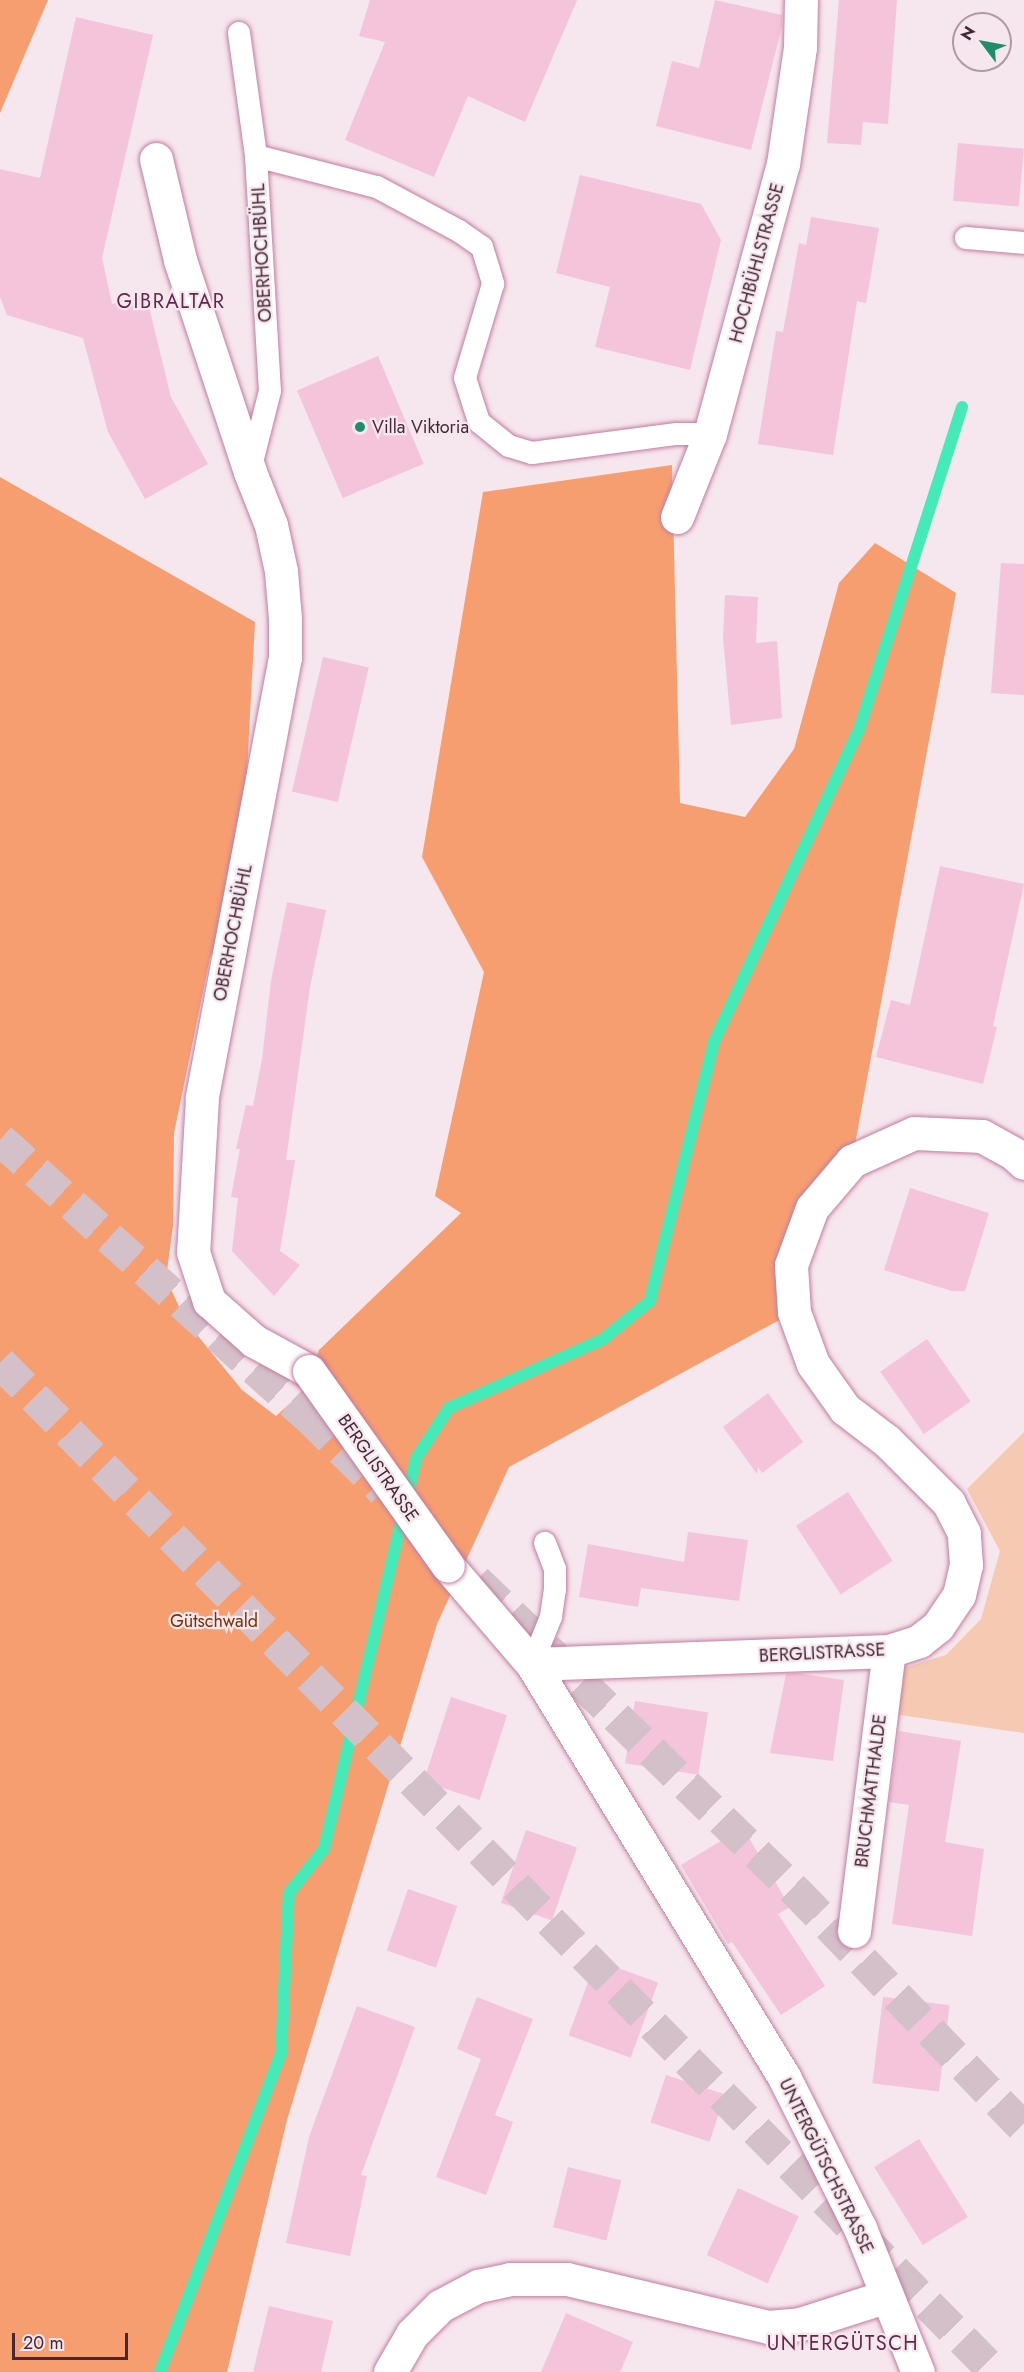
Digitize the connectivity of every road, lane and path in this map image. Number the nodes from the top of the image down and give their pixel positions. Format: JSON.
{"nodes":[{"id":1,"x":801,"y":0,"type":"edge"},
{"id":2,"x":239,"y":33,"type":"dead end"},
{"id":3,"x":256,"y":156,"type":"junction"},
{"id":4,"x":156,"y":159,"type":"dead end"},
{"id":5,"x":966,"y":238,"type":"dead end"},
{"id":6,"x":1024,"y":243,"type":"edge"},
{"id":7,"x":710,"y":434,"type":"junction"},
{"id":8,"x":250,"y":472,"type":"junction"},
{"id":9,"x":677,"y":517,"type":"dead end"},
{"id":10,"x":1024,"y":1163,"type":"edge"},
{"id":11,"x":298,"y":1365,"type":"joint"},
{"id":12,"x":545,"y":1543,"type":"dead end"},
{"id":13,"x":889,"y":1651,"type":"junction"},
{"id":14,"x":532,"y":1664,"type":"junction"},
{"id":15,"x":854,"y":1931,"type":"dead end"},
{"id":16,"x":887,"y":2296,"type":"junction"},
{"id":17,"x":390,"y":2372,"type":"edge"},
{"id":18,"x":918,"y":2372,"type":"edge"}],
"edges":[{"from":1,"to":7,"type":"street","name":"HOCHBÜHLSTRASSE"},
{"from":2,"to":3,"type":"lane","name":"OBERHOCHBÜHL"},
{"from":3,"to":7,"type":"lane"},
{"from":3,"to":8,"type":"lane","name":"OBERHOCHBÜHL"},
{"from":4,"to":8,"type":"street","name":"OBERHOCHBÜHL"},
{"from":5,"to":6,"type":"lane"},
{"from":7,"to":9,"type":"street","name":"HOCHBÜHLSTRASSE"},
{"from":8,"to":11,"type":"street","name":"OBERHOCHBÜHL"},
{"from":10,"to":13,"type":"street","name":"BERGLISTRASSE"},
{"from":11,"to":14,"type":"street","name":"BERGLISTRASSE","bridge":true},
{"from":12,"to":14,"type":"lane"},
{"from":13,"to":14,"type":"street","name":"BERGLISTRASSE"},
{"from":13,"to":15,"type":"street","name":"BRUCHMATTHALDE"},
{"from":14,"to":16,"type":"street","name":"UNTERGÜTSCHSTRASSE"},
{"from":16,"to":17,"type":"street"},
{"from":16,"to":18,"type":"street","name":"UNTERGÜTSCHSTRASSE"}]}
